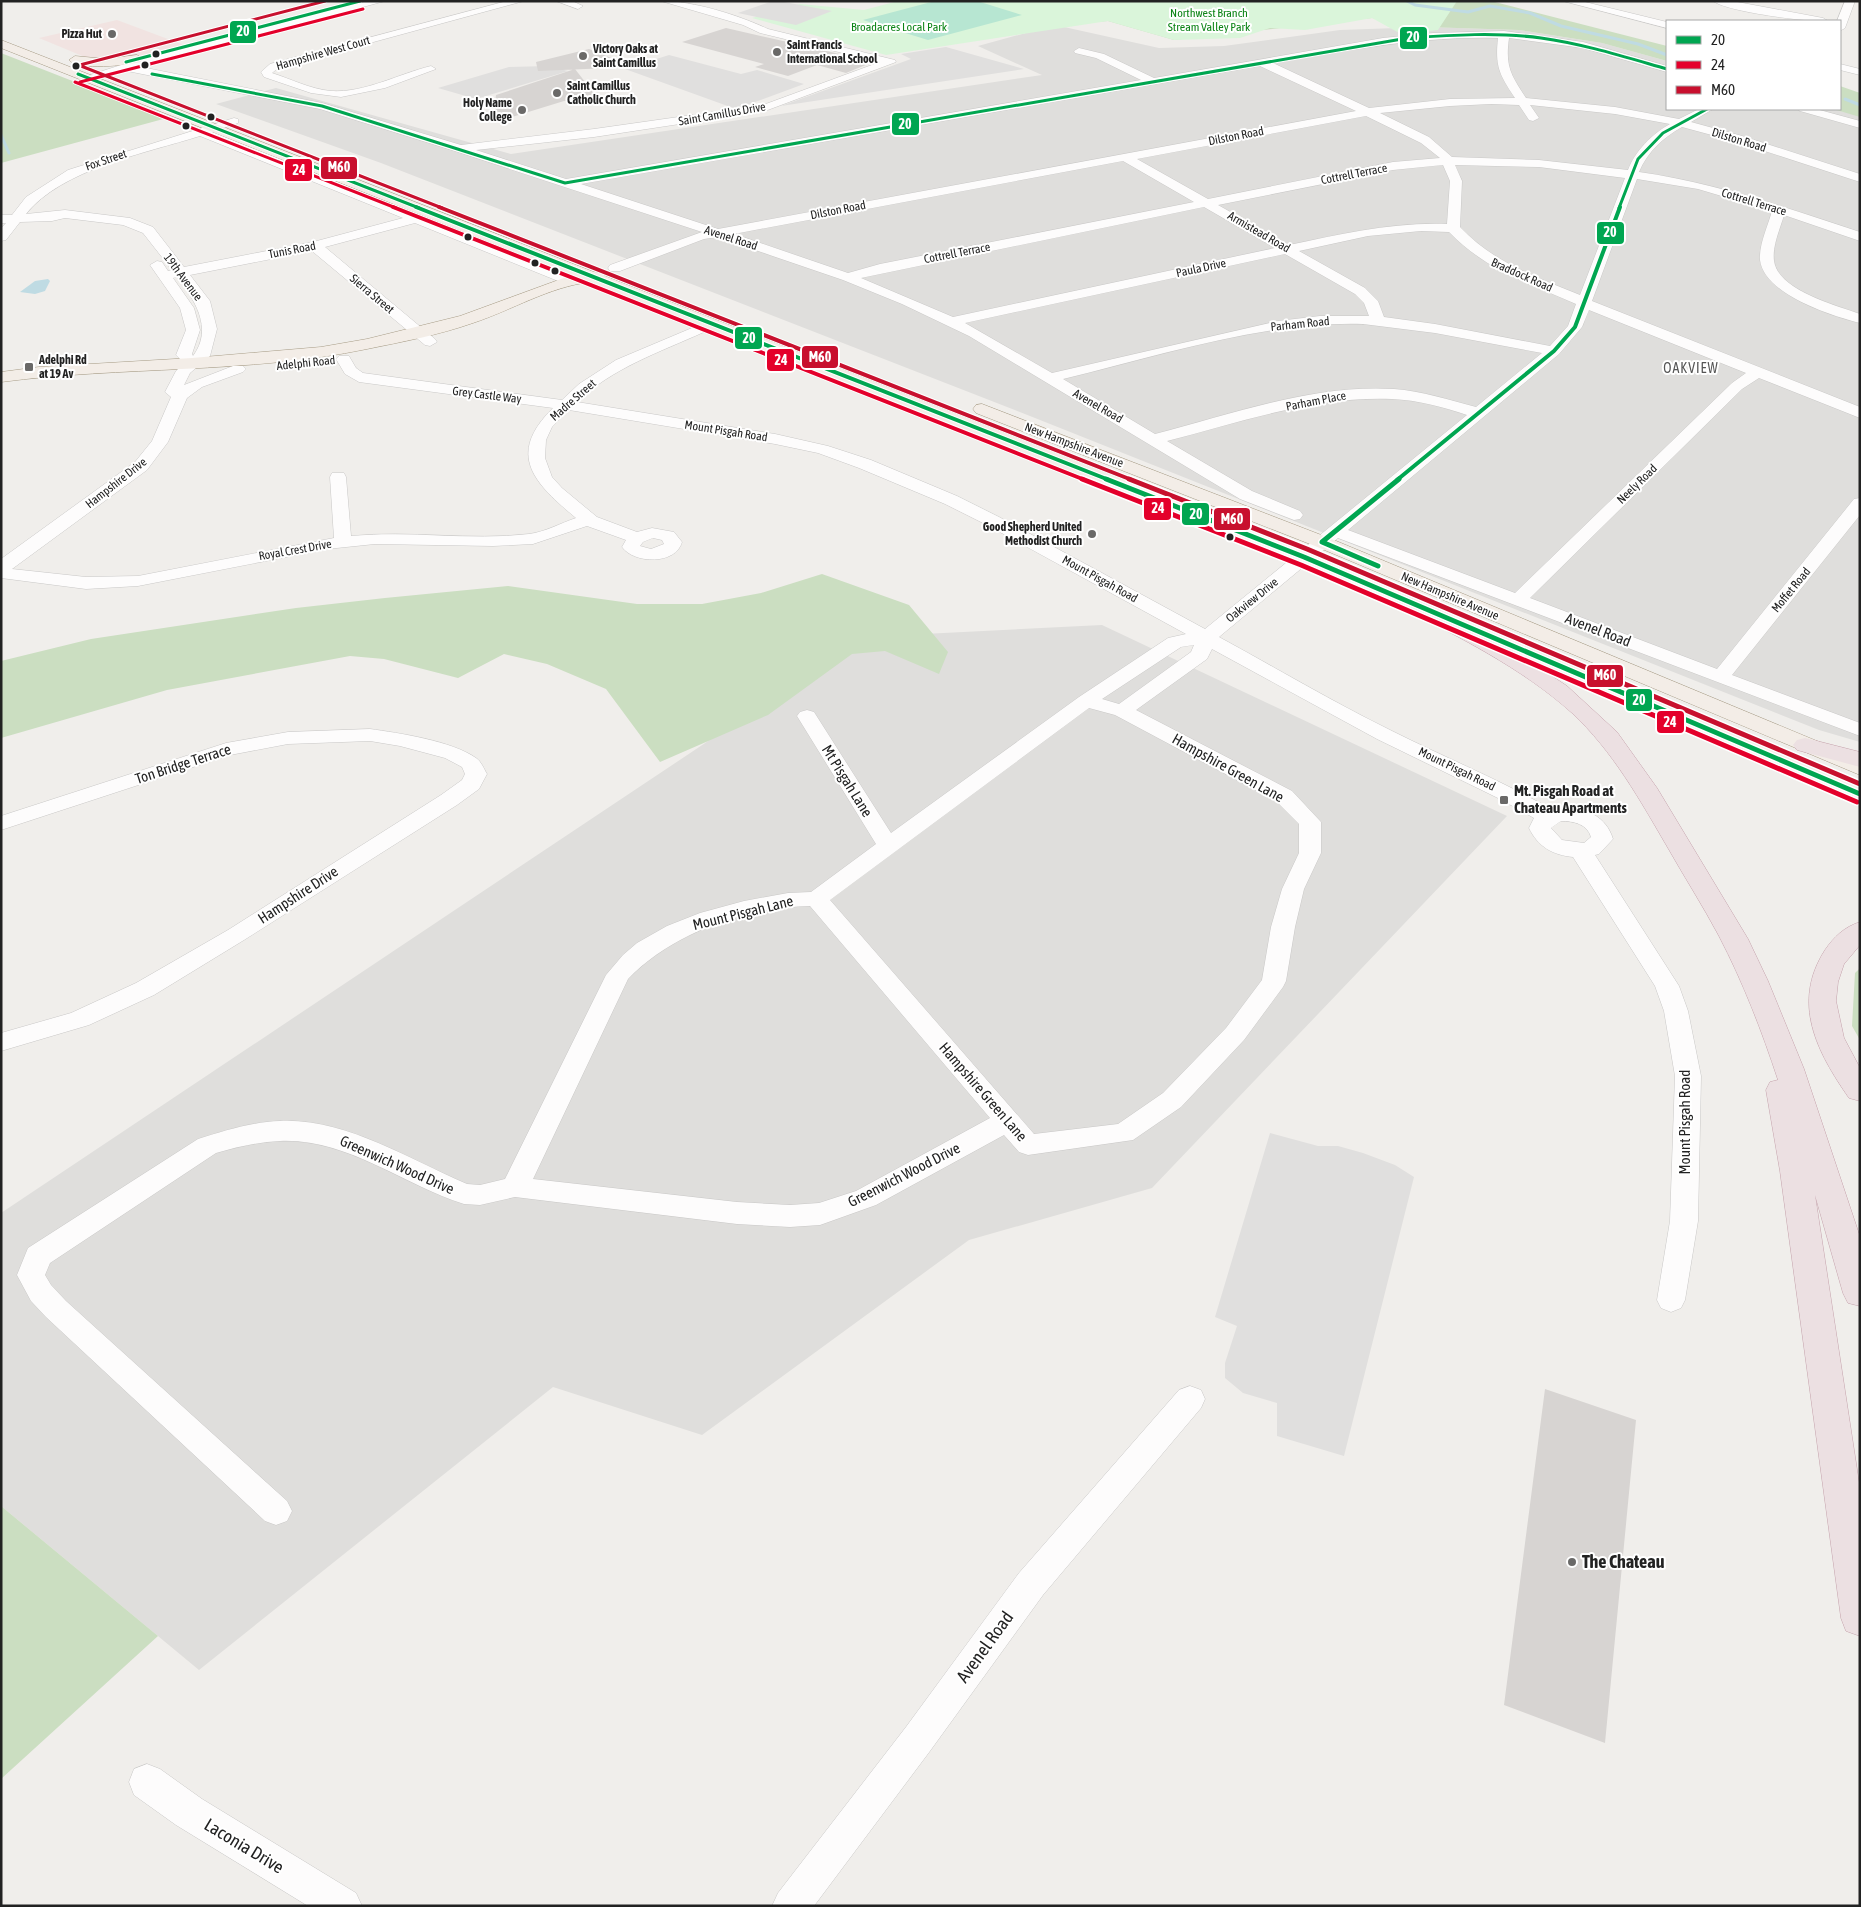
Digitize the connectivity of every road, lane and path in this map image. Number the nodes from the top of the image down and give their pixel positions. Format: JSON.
{"nodes":[{"id":1,"x":361,"y":1,"type":"edge"},
{"id":2,"x":380,"y":1,"type":"edge"},
{"id":3,"x":519,"y":1,"type":"edge"},
{"id":4,"x":562,"y":1,"type":"edge"},
{"id":5,"x":666,"y":1,"type":"edge"},
{"id":6,"x":1568,"y":1,"type":"edge"},
{"id":7,"x":1718,"y":1,"type":"edge"},
{"id":8,"x":1850,"y":1,"type":"edge"},
{"id":9,"x":578,"y":6,"type":"dead end"},
{"id":10,"x":1816,"y":20,"type":"edge"},
{"id":11,"x":1666,"y":25,"type":"edge"},
{"id":12,"x":1843,"y":25,"type":"edge"},
{"id":13,"x":1,"y":31,"type":"edge"},
{"id":14,"x":1504,"y":34,"type":"junction"},
{"id":15,"x":1,"y":44,"type":"edge"},
{"id":16,"x":1079,"y":52,"type":"dead end"},
{"id":17,"x":137,"y":59,"type":"junction"},
{"id":18,"x":75,"y":60,"type":"junction"},
{"id":19,"x":1263,"y":63,"type":"junction"},
{"id":20,"x":125,"y":67,"type":"junction"},
{"id":21,"x":1841,"y":67,"type":"edge"},
{"id":22,"x":431,"y":69,"type":"dead end"},
{"id":23,"x":1666,"y":69,"type":"edge"},
{"id":24,"x":102,"y":71,"type":"junction"},
{"id":25,"x":1860,"y":72,"type":"edge"},
{"id":26,"x":82,"y":76,"type":"junction"},
{"id":27,"x":1154,"y":82,"type":"junction"},
{"id":28,"x":306,"y":87,"type":"junction"},
{"id":29,"x":279,"y":97,"type":"junction"},
{"id":30,"x":1521,"y":100,"type":"junction"},
{"id":31,"x":1705,"y":110,"type":"edge"},
{"id":32,"x":1808,"y":110,"type":"edge"},
{"id":33,"x":1367,"y":112,"type":"junction"},
{"id":34,"x":1533,"y":118,"type":"dead end"},
{"id":35,"x":234,"y":121,"type":"junction"},
{"id":36,"x":1680,"y":123,"type":"junction"},
{"id":37,"x":1860,"y":125,"type":"edge"},
{"id":38,"x":205,"y":129,"type":"junction"},
{"id":39,"x":459,"y":148,"type":"junction"},
{"id":40,"x":1125,"y":157,"type":"junction"},
{"id":41,"x":1448,"y":161,"type":"junction"},
{"id":42,"x":1631,"y":174,"type":"junction"},
{"id":43,"x":1860,"y":178,"type":"edge"},
{"id":44,"x":565,"y":183,"type":"junction"},
{"id":45,"x":1208,"y":203,"type":"junction"},
{"id":46,"x":1779,"y":210,"type":"junction"},
{"id":47,"x":17,"y":218,"type":"junction"},
{"id":48,"x":416,"y":218,"type":"junction"},
{"id":49,"x":1,"y":219,"type":"edge"},
{"id":50,"x":108,"y":220,"type":"junction"},
{"id":51,"x":1454,"y":228,"type":"junction"},
{"id":52,"x":718,"y":233,"type":"junction"},
{"id":53,"x":1,"y":237,"type":"edge"},
{"id":54,"x":1860,"y":237,"type":"edge"},
{"id":55,"x":136,"y":240,"type":"dead end"},
{"id":56,"x":315,"y":246,"type":"junction"},
{"id":57,"x":1288,"y":249,"type":"junction"},
{"id":58,"x":148,"y":254,"type":"dead end"},
{"id":59,"x":615,"y":268,"type":"junction"},
{"id":60,"x":181,"y":272,"type":"junction"},
{"id":61,"x":165,"y":275,"type":"junction"},
{"id":62,"x":596,"y":277,"type":"junction"},
{"id":63,"x":848,"y":277,"type":"junction"},
{"id":64,"x":568,"y":280,"type":"junction"},
{"id":65,"x":1585,"y":304,"type":"junction"},
{"id":66,"x":1860,"y":319,"type":"edge"},
{"id":67,"x":951,"y":322,"type":"junction"},
{"id":68,"x":1378,"y":322,"type":"junction"},
{"id":69,"x":210,"y":329,"type":"junction"},
{"id":70,"x":699,"y":329,"type":"dead end"},
{"id":71,"x":192,"y":331,"type":"junction"},
{"id":72,"x":424,"y":337,"type":"junction"},
{"id":73,"x":1554,"y":351,"type":"junction"},
{"id":74,"x":344,"y":359,"type":"junction"},
{"id":75,"x":188,"y":367,"type":"junction"},
{"id":76,"x":238,"y":369,"type":"junction"},
{"id":77,"x":1758,"y":372,"type":"junction"},
{"id":78,"x":1,"y":377,"type":"edge"},
{"id":79,"x":1050,"y":378,"type":"junction"},
{"id":80,"x":1,"y":385,"type":"edge"},
{"id":81,"x":180,"y":394,"type":"junction"},
{"id":82,"x":565,"y":405,"type":"junction"},
{"id":83,"x":1479,"y":413,"type":"junction"},
{"id":84,"x":1860,"y":413,"type":"edge"},
{"id":85,"x":1155,"y":439,"type":"junction"},
{"id":86,"x":338,"y":478,"type":"dead end"},
{"id":87,"x":1860,"y":503,"type":"edge"},
{"id":88,"x":1294,"y":514,"type":"dead end"},
{"id":89,"x":589,"y":519,"type":"junction"},
{"id":90,"x":1329,"y":537,"type":"junction"},
{"id":91,"x":636,"y":538,"type":"dead end"},
{"id":92,"x":343,"y":542,"type":"junction"},
{"id":93,"x":1304,"y":557,"type":"junction"},
{"id":94,"x":1,"y":568,"type":"edge"},
{"id":95,"x":1,"y":573,"type":"edge"},
{"id":96,"x":1518,"y":599,"type":"junction"},
{"id":97,"x":1406,"y":600,"type":"junction"},
{"id":98,"x":1206,"y":638,"type":"junction"},
{"id":99,"x":1721,"y":676,"type":"junction"},
{"id":100,"x":1086,"y":701,"type":"junction"},
{"id":101,"x":1122,"y":711,"type":"junction"},
{"id":102,"x":807,"y":716,"type":"dead end"},
{"id":103,"x":1860,"y":730,"type":"edge"},
{"id":104,"x":370,"y":735,"type":"joint"},
{"id":105,"x":1805,"y":745,"type":"junction"},
{"id":106,"x":1860,"y":760,"type":"edge"},
{"id":107,"x":1860,"y":768,"type":"edge"},
{"id":108,"x":1860,"y":794,"type":"edge"},
{"id":109,"x":1548,"y":817,"type":"junction"},
{"id":110,"x":1,"y":823,"type":"edge"},
{"id":111,"x":888,"y":846,"type":"junction"},
{"id":112,"x":1581,"y":851,"type":"junction"},
{"id":113,"x":816,"y":899,"type":"junction"},
{"id":114,"x":1860,"y":931,"type":"edge"},
{"id":115,"x":1758,"y":992,"type":"junction"},
{"id":116,"x":1,"y":1042,"type":"edge"},
{"id":117,"x":1860,"y":1090,"type":"edge"},
{"id":118,"x":1007,"y":1121,"type":"junction"},
{"id":119,"x":515,"y":1187,"type":"junction"},
{"id":120,"x":1860,"y":1293,"type":"edge"},
{"id":121,"x":1671,"y":1300,"type":"dead end"},
{"id":122,"x":1190,"y":1399,"type":"dead end"},
{"id":123,"x":276,"y":1511,"type":"dead end"},
{"id":124,"x":1860,"y":1618,"type":"edge"},
{"id":125,"x":147,"y":1782,"type":"dead end"},
{"id":126,"x":343,"y":1906,"type":"edge"},
{"id":127,"x":791,"y":1906,"type":"edge"}],
"edges":[{"from":1,"to":17,"type":"street"},
{"from":2,"to":20,"type":"street"},
{"from":3,"to":28,"type":"street","name":"Hampshire West Court"},
{"from":4,"to":9,"type":"street"},
{"from":5,"to":39,"type":"street","name":"Saint Camillus Drive"},
{"from":6,"to":11,"type":"street"},
{"from":7,"to":10,"type":"street"},
{"from":8,"to":12,"type":"street"},
{"from":13,"to":18,"type":"main road","name":"New Hampshire Avenue"},
{"from":14,"to":19,"type":"street"},
{"from":14,"to":23,"type":"street"},
{"from":14,"to":30,"type":"street"},
{"from":15,"to":26,"type":"main road","name":"New Hampshire Avenue"},
{"from":16,"to":27,"type":"street"},
{"from":17,"to":18,"type":"main road"},
{"from":17,"to":24,"type":"street"},
{"from":18,"to":24,"type":"main road","name":"New Hampshire Avenue"},
{"from":19,"to":27,"type":"street"},
{"from":19,"to":33,"type":"street"},
{"from":20,"to":24,"type":"street"},
{"from":20,"to":29,"type":"street","name":"Avenel Road"},
{"from":21,"to":25,"type":"street"},
{"from":22,"to":28,"type":"street","name":"Hampshire West Court"},
{"from":24,"to":26,"type":"street"},
{"from":24,"to":35,"type":"main road","name":"New Hampshire Avenue"},
{"from":26,"to":38,"type":"main road","name":"New Hampshire Avenue"},
{"from":27,"to":44,"type":"street"},
{"from":28,"to":29,"type":"street"},
{"from":29,"to":39,"type":"street","name":"Avenel Road"},
{"from":30,"to":33,"type":"street","name":"Dilston Road"},
{"from":30,"to":34,"type":"street"},
{"from":30,"to":36,"type":"street","name":"Dilston Road"},
{"from":31,"to":36,"type":"street","name":"Oakview Drive"},
{"from":32,"to":37,"type":"street"},
{"from":33,"to":40,"type":"street","name":"Dilston Road"},
{"from":33,"to":41,"type":"street"},
{"from":35,"to":38,"type":"street","name":"Fox Street"},
{"from":35,"to":59,"type":"main road","name":"New Hampshire Avenue"},
{"from":36,"to":42,"type":"street","name":"Oakview Drive"},
{"from":36,"to":43,"type":"street","name":"Dilston Road"},
{"from":38,"to":47,"type":"street","name":"Fox Street"},
{"from":38,"to":48,"type":"street"},
{"from":38,"to":62,"type":"main road","name":"New Hampshire Avenue"},
{"from":39,"to":44,"type":"street","name":"Avenel Road"},
{"from":40,"to":45,"type":"street","name":"Armistead Road"},
{"from":40,"to":52,"type":"street","name":"Dilston Road"},
{"from":41,"to":42,"type":"street","name":"Cottrell Terrace"},
{"from":41,"to":45,"type":"street","name":"Cottrell Terrace"},
{"from":41,"to":51,"type":"street"},
{"from":42,"to":46,"type":"street","name":"Cottrell Terrace"},
{"from":42,"to":65,"type":"street","name":"Oakview Drive"},
{"from":44,"to":52,"type":"street","name":"Avenel Road"},
{"from":45,"to":57,"type":"street","name":"Armistead Road"},
{"from":45,"to":63,"type":"street","name":"Cottrell Terrace"},
{"from":46,"to":54,"type":"street","name":"Cottrell Terrace"},
{"from":46,"to":66,"type":"street"},
{"from":47,"to":49,"type":"street","name":"19th Avenue"},
{"from":47,"to":50,"type":"street","name":"19th Avenue"},
{"from":47,"to":53,"type":"street","name":"Fox Street"},
{"from":48,"to":56,"type":"street","name":"Tunis Road"},
{"from":48,"to":64,"type":"street"},
{"from":50,"to":55,"type":"street","name":"19th Avenue"},
{"from":50,"to":60,"type":"street","name":"19th Avenue"},
{"from":51,"to":57,"type":"street","name":"Paula Drive"},
{"from":51,"to":65,"type":"street","name":"Braddock Road"},
{"from":52,"to":59,"type":"street","name":"Dilston Road"},
{"from":52,"to":63,"type":"street","name":"Avenel Road"},
{"from":56,"to":60,"type":"street","name":"Tunis Road"},
{"from":56,"to":72,"type":"street","name":"Sierra Street"},
{"from":57,"to":67,"type":"street","name":"Paula Drive"},
{"from":57,"to":68,"type":"street","name":"Armistead Road"},
{"from":58,"to":61,"type":"street","name":"19th Avenue"},
{"from":59,"to":62,"type":"main road","name":"Adelphi Road"},
{"from":59,"to":90,"type":"main road","name":"New Hampshire Avenue"},
{"from":60,"to":61,"type":"street","name":"Tunis Road"},
{"from":60,"to":69,"type":"street","name":"19th Avenue"},
{"from":61,"to":71,"type":"street","name":"19th Avenue"},
{"from":62,"to":64,"type":"main road","name":"Adelphi Road"},
{"from":62,"to":72,"type":"main road","name":"Adelphi Road"},
{"from":62,"to":93,"type":"main road","name":"New Hampshire Avenue"},
{"from":63,"to":67,"type":"street","name":"Avenel Road"},
{"from":64,"to":72,"type":"main road","name":"Adelphi Road"},
{"from":65,"to":73,"type":"street","name":"Oakview Drive"},
{"from":65,"to":77,"type":"street","name":"Braddock Road"},
{"from":67,"to":79,"type":"street","name":"Avenel Road"},
{"from":68,"to":73,"type":"street","name":"Parham Road"},
{"from":68,"to":79,"type":"street","name":"Parham Road"},
{"from":69,"to":71,"type":"street"},
{"from":69,"to":75,"type":"street"},
{"from":70,"to":82,"type":"street","name":"Madre Street"},
{"from":71,"to":75,"type":"street"},
{"from":72,"to":74,"type":"main road","name":"Adelphi Road"},
{"from":72,"to":75,"type":"main road","name":"Adelphi Road"},
{"from":73,"to":83,"type":"street","name":"Oakview Drive"},
{"from":74,"to":76,"type":"main road","name":"Adelphi Road"},
{"from":74,"to":82,"type":"street","name":"Grey Castle Way"},
{"from":75,"to":76,"type":"main road","name":"Adelphi Road"},
{"from":75,"to":78,"type":"main road","name":"Adelphi Road"},
{"from":75,"to":80,"type":"main road","name":"Adelphi Road"},
{"from":75,"to":81,"type":"street","name":"Hampshire Drive"},
{"from":76,"to":81,"type":"street"},
{"from":77,"to":84,"type":"street","name":"Braddock Road"},
{"from":77,"to":96,"type":"street","name":"Neely Road"},
{"from":79,"to":85,"type":"street","name":"Avenel Road"},
{"from":81,"to":94,"type":"street","name":"Hampshire Drive"},
{"from":82,"to":89,"type":"street","name":"Madre Street"},
{"from":82,"to":98,"type":"street","name":"Mount Pisgah Road"},
{"from":83,"to":85,"type":"street","name":"Parham Place"},
{"from":83,"to":90,"type":"street","name":"Oakview Drive"},
{"from":85,"to":88,"type":"street","name":"Avenel Road"},
{"from":86,"to":92,"type":"street"},
{"from":87,"to":99,"type":"street","name":"Moffet Road"},
{"from":89,"to":91,"type":"street","name":"Madre Street"},
{"from":89,"to":92,"type":"street","name":"Royal Crest Drive"},
{"from":90,"to":93,"type":"street","name":"Oakview Drive"},
{"from":90,"to":96,"type":"street","name":"Avenel Road"},
{"from":90,"to":105,"type":"main road","name":"New Hampshire Avenue"},
{"from":92,"to":95,"type":"street","name":"Royal Crest Drive"},
{"from":93,"to":97,"type":"main road","name":"New Hampshire Avenue"},
{"from":93,"to":98,"type":"street","name":"Oakview Drive"},
{"from":96,"to":99,"type":"street","name":"Avenel Road"},
{"from":97,"to":108,"type":"main road","name":"New Hampshire Avenue"},
{"from":97,"to":115,"type":"highway"},
{"from":98,"to":100,"type":"street","name":"Mount Pisgah Lane"},
{"from":98,"to":101,"type":"street"},
{"from":98,"to":109,"type":"street","name":"Mount Pisgah Road"},
{"from":99,"to":103,"type":"street","name":"Avenel Road"},
{"from":100,"to":101,"type":"street"},
{"from":100,"to":111,"type":"street","name":"Mount Pisgah Lane"},
{"from":101,"to":118,"type":"street","name":"Hampshire Green Lane"},
{"from":102,"to":111,"type":"street","name":"Mt Pisgah Lane"},
{"from":104,"to":110,"type":"street","name":"Ton Bridge Terrace"},
{"from":104,"to":116,"type":"street","name":"Hampshire Drive"},
{"from":105,"to":106,"type":"highway"},
{"from":105,"to":107,"type":"main road","name":"New Hampshire Avenue"},
{"from":109,"to":112,"type":"street"},
{"from":109,"to":112,"type":"street"},
{"from":111,"to":113,"type":"street","name":"Mount Pisgah Lane"},
{"from":112,"to":121,"type":"street","name":"Mount Pisgah Road"},
{"from":113,"to":118,"type":"street","name":"Hampshire Green Lane"},
{"from":113,"to":119,"type":"street","name":"Mount Pisgah Lane"},
{"from":114,"to":117,"type":"highway"},
{"from":115,"to":120,"type":"highway"},
{"from":115,"to":124,"type":"highway"},
{"from":118,"to":119,"type":"street","name":"Greenwich Wood Drive"},
{"from":119,"to":123,"type":"street","name":"Greenwich Wood Drive"},
{"from":122,"to":127,"type":"street","name":"Avenel Road"},
{"from":125,"to":126,"type":"street","name":"Laconia Drive"}]}
